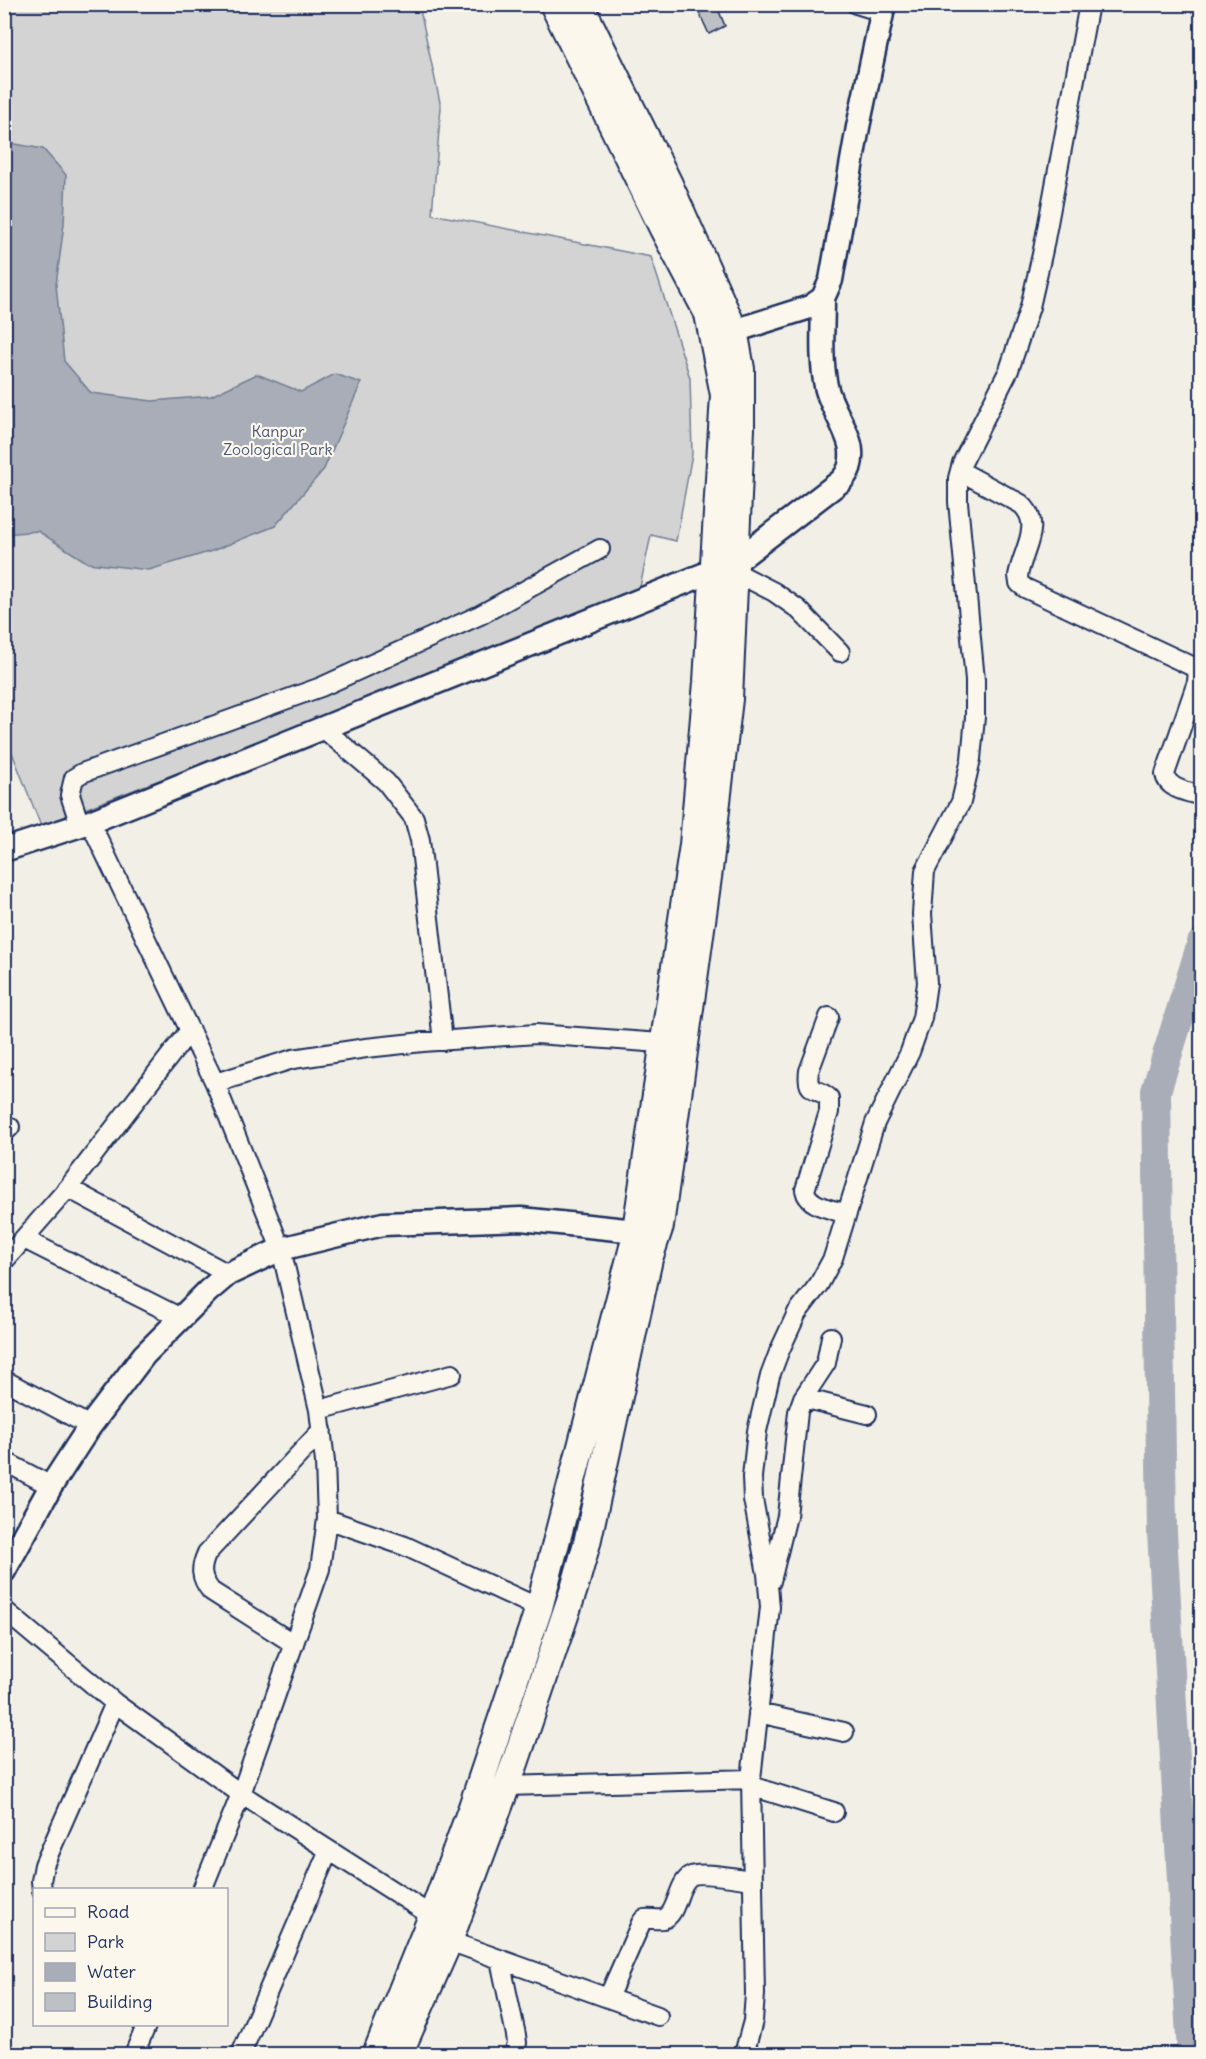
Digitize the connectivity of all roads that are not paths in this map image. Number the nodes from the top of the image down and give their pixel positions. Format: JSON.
{"nodes":[{"id":1,"x":553,"y":4,"type":"edge"},
{"id":2,"x":580,"y":4,"type":"edge"},
{"id":3,"x":856,"y":4,"type":"edge"},
{"id":4,"x":1089,"y":4,"type":"edge"},
{"id":5,"x":883,"y":8,"type":"edge"},
{"id":6,"x":823,"y":298,"type":"junction"},
{"id":7,"x":723,"y":334,"type":"junction"},
{"id":8,"x":960,"y":471,"type":"junction"},
{"id":9,"x":600,"y":549,"type":"dead end"},
{"id":10,"x":728,"y":568,"type":"junction"},
{"id":11,"x":840,"y":652,"type":"dead end"},
{"id":12,"x":324,"y":729,"type":"junction"},
{"id":13,"x":1202,"y":796,"type":"edge"},
{"id":14,"x":85,"y":824,"type":"junction"},
{"id":15,"x":4,"y":850,"type":"edge"},
{"id":16,"x":829,"y":1017,"type":"dead end"},
{"id":17,"x":190,"y":1030,"type":"junction"},
{"id":18,"x":443,"y":1041,"type":"junction"},
{"id":19,"x":674,"y":1044,"type":"junction"},
{"id":20,"x":215,"y":1083,"type":"junction"},
{"id":21,"x":68,"y":1188,"type":"junction"},
{"id":22,"x":847,"y":1214,"type":"junction"},
{"id":23,"x":646,"y":1234,"type":"junction"},
{"id":24,"x":24,"y":1239,"type":"junction"},
{"id":25,"x":281,"y":1249,"type":"junction"},
{"id":26,"x":4,"y":1261,"type":"edge"},
{"id":27,"x":228,"y":1274,"type":"junction"},
{"id":28,"x":181,"y":1318,"type":"junction"},
{"id":29,"x":831,"y":1337,"type":"dead end"},
{"id":30,"x":452,"y":1374,"type":"dead end"},
{"id":31,"x":4,"y":1380,"type":"edge"},
{"id":32,"x":803,"y":1398,"type":"junction"},
{"id":33,"x":319,"y":1410,"type":"junction"},
{"id":34,"x":867,"y":1414,"type":"dead end"},
{"id":35,"x":90,"y":1426,"type":"junction"},
{"id":36,"x":322,"y":1430,"type":"junction"},
{"id":37,"x":4,"y":1461,"type":"edge"},
{"id":38,"x":51,"y":1486,"type":"junction"},
{"id":39,"x":327,"y":1519,"type":"junction"},
{"id":40,"x":4,"y":1571,"type":"edge"},
{"id":41,"x":769,"y":1592,"type":"junction"},
{"id":42,"x":539,"y":1608,"type":"junction"},
{"id":43,"x":4,"y":1610,"type":"edge"},
{"id":44,"x":294,"y":1644,"type":"junction"},
{"id":45,"x":115,"y":1703,"type":"junction"},
{"id":46,"x":758,"y":1713,"type":"junction"},
{"id":47,"x":844,"y":1732,"type":"dead end"},
{"id":48,"x":751,"y":1783,"type":"junction"},
{"id":49,"x":506,"y":1786,"type":"junction"},
{"id":50,"x":241,"y":1794,"type":"junction"},
{"id":51,"x":834,"y":1812,"type":"dead end"},
{"id":52,"x":328,"y":1852,"type":"junction"},
{"id":53,"x":753,"y":1880,"type":"junction"},
{"id":54,"x":42,"y":1888,"type":"edge"},
{"id":55,"x":203,"y":1888,"type":"edge"},
{"id":56,"x":432,"y":1916,"type":"junction"},
{"id":57,"x":449,"y":1941,"type":"junction"},
{"id":58,"x":500,"y":1959,"type":"junction"},
{"id":59,"x":608,"y":1998,"type":"junction"},
{"id":60,"x":658,"y":2016,"type":"dead end"},
{"id":61,"x":147,"y":2026,"type":"edge"},
{"id":62,"x":134,"y":2055,"type":"edge"},
{"id":63,"x":241,"y":2055,"type":"edge"},
{"id":64,"x":376,"y":2055,"type":"edge"},
{"id":65,"x":399,"y":2055,"type":"edge"},
{"id":66,"x":514,"y":2055,"type":"edge"},
{"id":67,"x":744,"y":2055,"type":"edge"}],
"edges":[{"from":1,"to":7,"type":"main road"},
{"from":2,"to":7,"type":"main road"},
{"from":3,"to":5,"type":"street"},
{"from":4,"to":8,"type":"street"},
{"from":5,"to":6,"type":"street"},
{"from":6,"to":7,"type":"street"},
{"from":6,"to":10,"type":"street"},
{"from":7,"to":10,"type":"main road"},
{"from":8,"to":13,"type":"street"},
{"from":8,"to":22,"type":"street"},
{"from":9,"to":14,"type":"street"},
{"from":10,"to":11,"type":"street"},
{"from":10,"to":12,"type":"street"},
{"from":10,"to":19,"type":"main road"},
{"from":12,"to":14,"type":"street"},
{"from":12,"to":18,"type":"street"},
{"from":14,"to":15,"type":"street"},
{"from":14,"to":17,"type":"street"},
{"from":16,"to":22,"type":"street"},
{"from":17,"to":20,"type":"street"},
{"from":17,"to":21,"type":"street"},
{"from":18,"to":19,"type":"street"},
{"from":18,"to":20,"type":"street"},
{"from":19,"to":23,"type":"main road"},
{"from":20,"to":25,"type":"street"},
{"from":21,"to":24,"type":"street"},
{"from":21,"to":27,"type":"street"},
{"from":22,"to":41,"type":"street"},
{"from":23,"to":25,"type":"street"},
{"from":23,"to":42,"type":"main road"},
{"from":23,"to":49,"type":"main road"},
{"from":24,"to":26,"type":"street"},
{"from":24,"to":28,"type":"street"},
{"from":25,"to":27,"type":"street"},
{"from":25,"to":33,"type":"street"},
{"from":27,"to":28,"type":"street"},
{"from":28,"to":35,"type":"street"},
{"from":29,"to":32,"type":"street"},
{"from":30,"to":33,"type":"street"},
{"from":31,"to":35,"type":"street"},
{"from":32,"to":34,"type":"street"},
{"from":32,"to":41,"type":"street"},
{"from":33,"to":36,"type":"street"},
{"from":35,"to":38,"type":"street"},
{"from":36,"to":39,"type":"street"},
{"from":36,"to":44,"type":"street"},
{"from":37,"to":38,"type":"street"},
{"from":38,"to":40,"type":"street"},
{"from":39,"to":42,"type":"street"},
{"from":39,"to":44,"type":"street"},
{"from":41,"to":46,"type":"street"},
{"from":42,"to":56,"type":"main road"},
{"from":43,"to":45,"type":"street"},
{"from":44,"to":50,"type":"street"},
{"from":45,"to":50,"type":"street"},
{"from":45,"to":54,"type":"street"},
{"from":46,"to":47,"type":"street"},
{"from":46,"to":48,"type":"street"},
{"from":48,"to":49,"type":"street"},
{"from":48,"to":51,"type":"street"},
{"from":48,"to":53,"type":"street"},
{"from":49,"to":57,"type":"main road"},
{"from":50,"to":52,"type":"street"},
{"from":50,"to":55,"type":"street"},
{"from":52,"to":56,"type":"street"},
{"from":52,"to":63,"type":"street"},
{"from":53,"to":59,"type":"street"},
{"from":53,"to":67,"type":"street"},
{"from":56,"to":64,"type":"main road"},
{"from":57,"to":58,"type":"street"},
{"from":57,"to":65,"type":"main road"},
{"from":58,"to":59,"type":"street"},
{"from":58,"to":66,"type":"street"},
{"from":59,"to":60,"type":"street"},
{"from":61,"to":62,"type":"street"}]}
